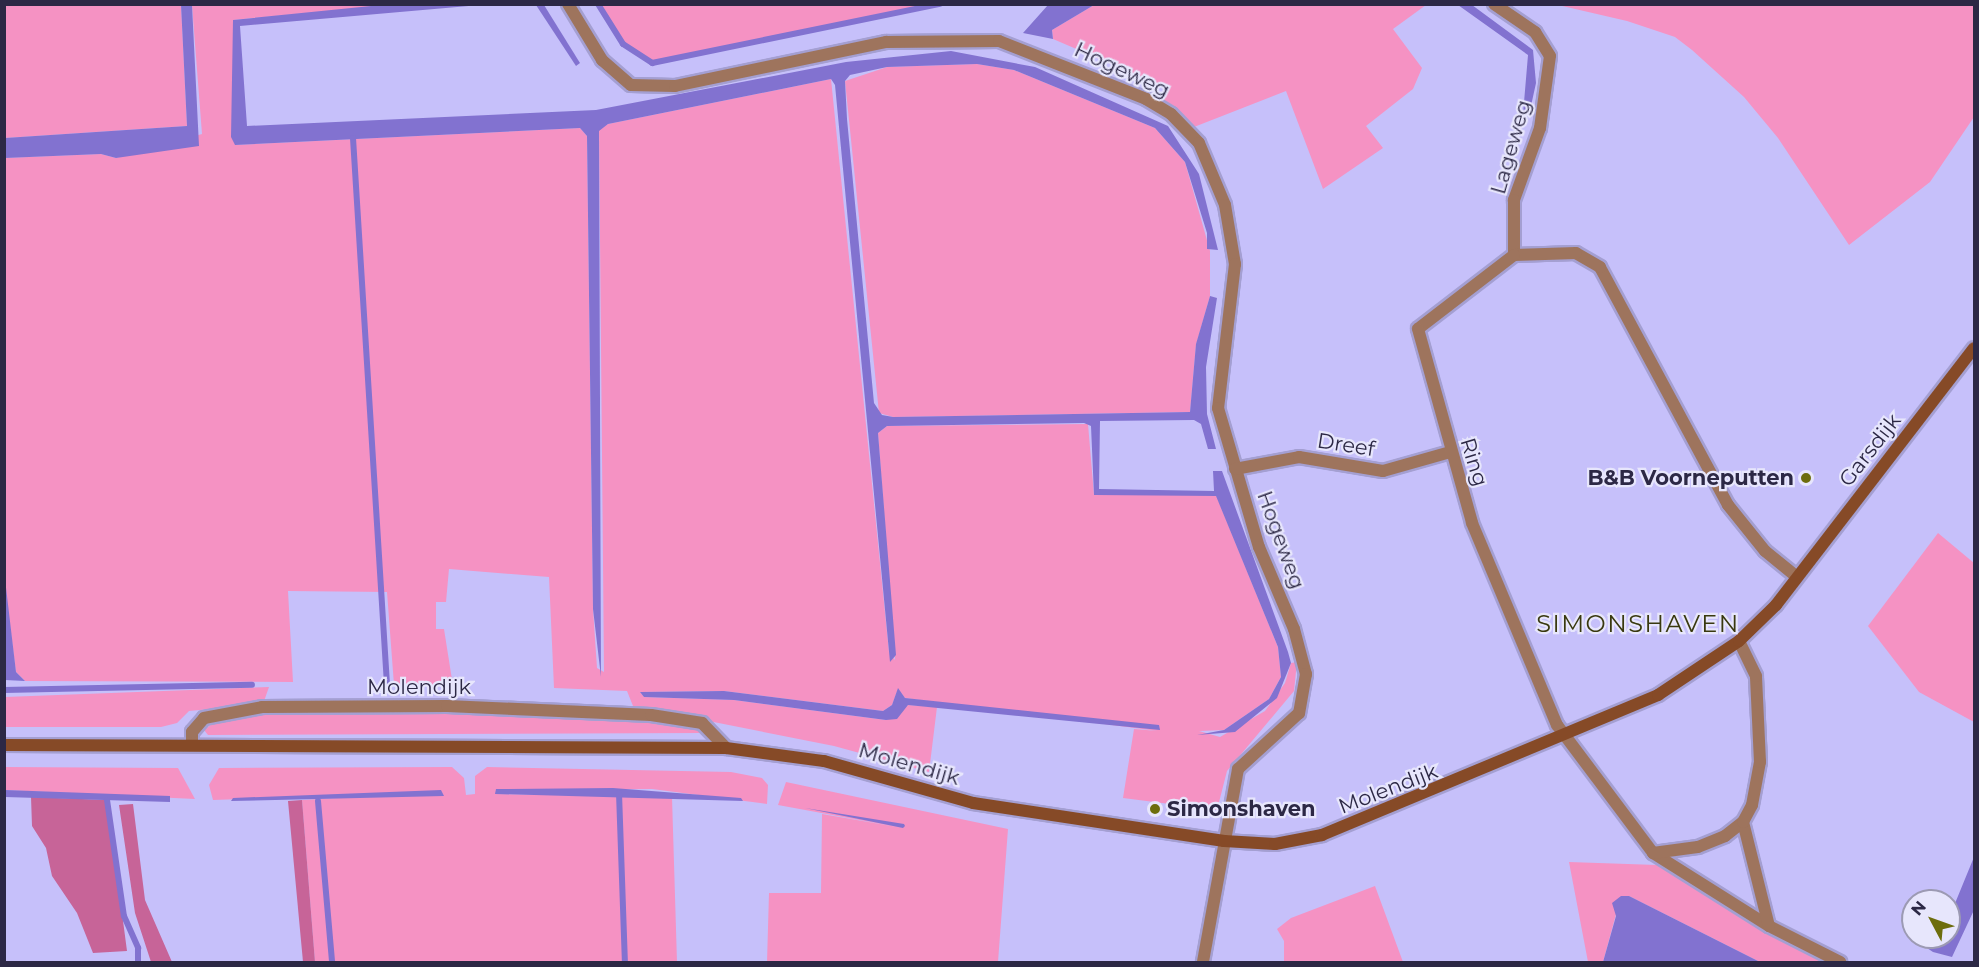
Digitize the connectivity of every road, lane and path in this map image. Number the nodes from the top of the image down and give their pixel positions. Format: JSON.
{"nodes":[{"id":1,"x":568,"y":4,"type":"edge"},
{"id":2,"x":1494,"y":4,"type":"edge"},
{"id":3,"x":1514,"y":255,"type":"junction"},
{"id":4,"x":1974,"y":348,"type":"edge"},
{"id":5,"x":1450,"y":452,"type":"junction"},
{"id":6,"x":1235,"y":469,"type":"junction"},
{"id":7,"x":1797,"y":577,"type":"junction"},
{"id":8,"x":1739,"y":641,"type":"junction"},
{"id":9,"x":1567,"y":734,"type":"junction"},
{"id":10,"x":192,"y":744,"type":"junction"},
{"id":11,"x":4,"y":745,"type":"edge"},
{"id":12,"x":726,"y":748,"type":"junction"},
{"id":13,"x":1743,"y":822,"type":"junction"},
{"id":14,"x":1224,"y":841,"type":"junction"},
{"id":15,"x":1653,"y":853,"type":"junction"},
{"id":16,"x":1768,"y":926,"type":"junction"},
{"id":17,"x":1203,"y":963,"type":"edge"},
{"id":18,"x":1840,"y":963,"type":"edge"}],
"edges":[{"from":1,"to":6,"type":"street","name":"Hogeweg"},
{"from":2,"to":3,"type":"street","name":"Lageweg"},
{"from":3,"to":5,"type":"street","name":"Ring"},
{"from":3,"to":7,"type":"street"},
{"from":4,"to":7,"type":"main road","name":"Garsdijk"},
{"from":5,"to":6,"type":"street","name":"Dreef"},
{"from":5,"to":9,"type":"street","name":"Ring"},
{"from":6,"to":14,"type":"street","name":"Hogeweg"},
{"from":7,"to":8,"type":"main road","name":"Molendijk"},
{"from":8,"to":9,"type":"main road","name":"Molendijk"},
{"from":8,"to":13,"type":"street"},
{"from":9,"to":14,"type":"main road","name":"Molendijk"},
{"from":9,"to":15,"type":"street","name":"Ring"},
{"from":10,"to":11,"type":"main road","name":"Molendijk"},
{"from":10,"to":12,"type":"main road","name":"Molendijk"},
{"from":10,"to":12,"type":"street","name":"Molendijk"},
{"from":12,"to":14,"type":"main road","name":"Molendijk"},
{"from":13,"to":15,"type":"street"},
{"from":13,"to":16,"type":"street"},
{"from":14,"to":17,"type":"street","name":"Hogeweg"},
{"from":15,"to":16,"type":"street","name":"Ring"},
{"from":16,"to":18,"type":"street","name":"Ring"}]}
